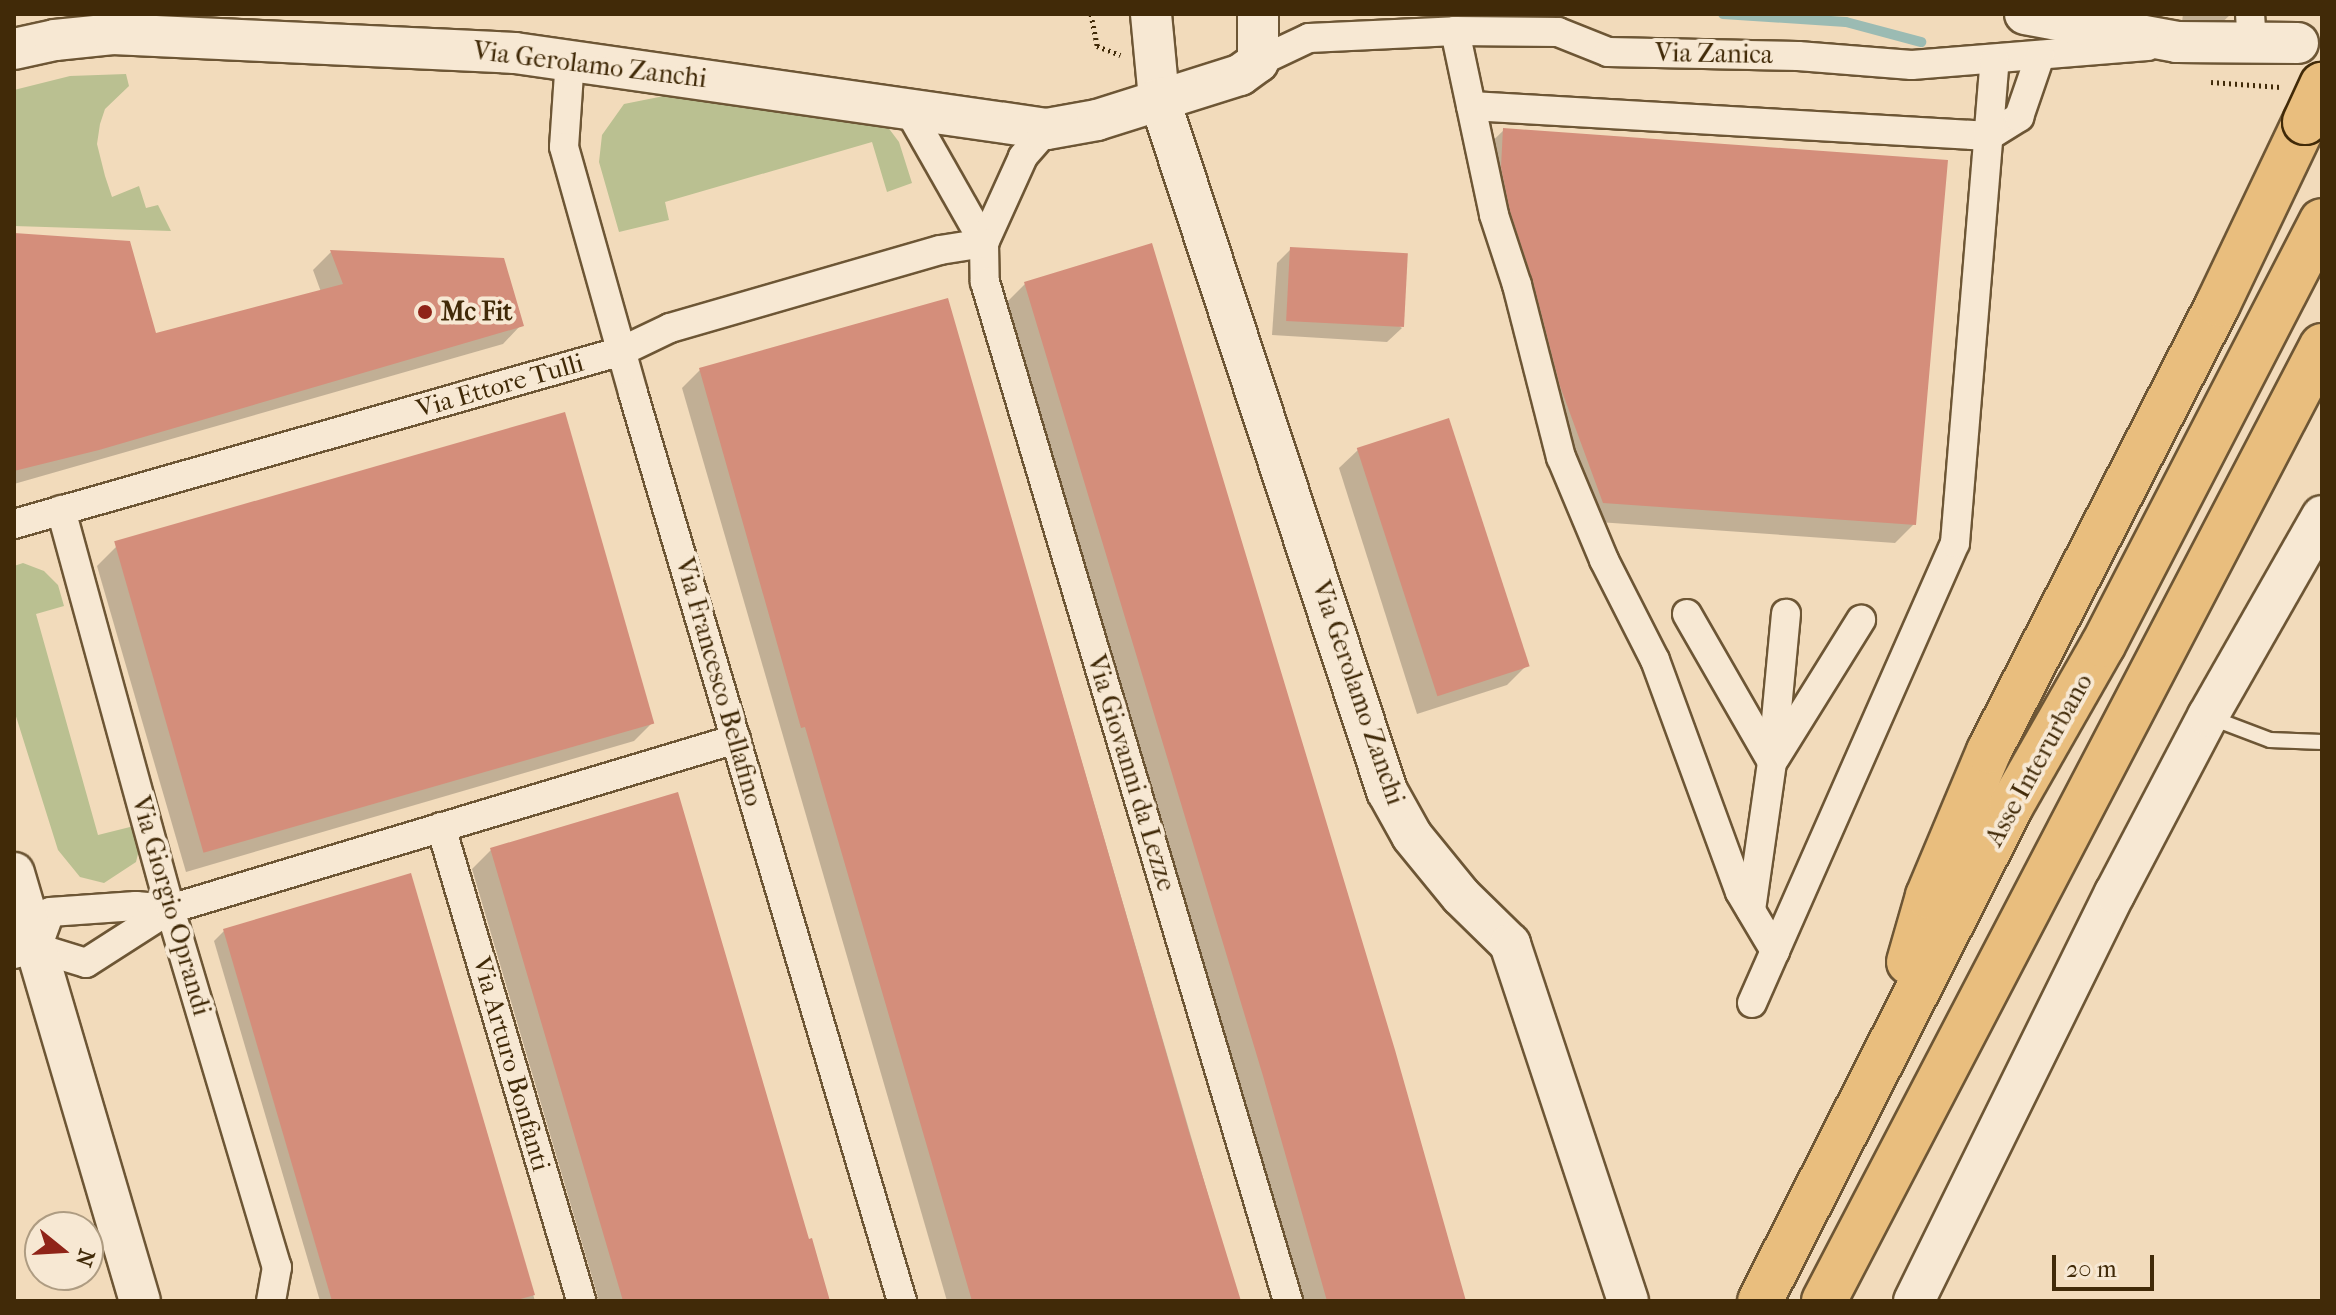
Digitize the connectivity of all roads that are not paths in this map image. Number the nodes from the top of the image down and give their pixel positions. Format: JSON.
{"nodes":[{"id":1,"x":1151,"y":14,"type":"edge"},
{"id":2,"x":1258,"y":14,"type":"edge"},
{"id":3,"x":2025,"y":14,"type":"edge"},
{"id":4,"x":2251,"y":28,"type":"edge"},
{"id":5,"x":1455,"y":31,"type":"junction"},
{"id":6,"x":2177,"y":42,"type":"junction"},
{"id":7,"x":2298,"y":43,"type":"dead end"},
{"id":8,"x":14,"y":49,"type":"edge"},
{"id":9,"x":2040,"y":56,"type":"junction"},
{"id":10,"x":570,"y":59,"type":"junction"},
{"id":11,"x":1995,"y":61,"type":"junction"},
{"id":12,"x":1258,"y":62,"type":"junction"},
{"id":13,"x":1159,"y":98,"type":"junction"},
{"id":14,"x":1471,"y":106,"type":"junction"},
{"id":15,"x":908,"y":109,"type":"junction"},
{"id":16,"x":2316,"y":119,"type":"edge"},
{"id":17,"x":1047,"y":129,"type":"junction"},
{"id":18,"x":1989,"y":136,"type":"junction"},
{"id":19,"x":2322,"y":221,"type":"edge"},
{"id":20,"x":984,"y":243,"type":"junction"},
{"id":21,"x":2322,"y":346,"type":"edge"},
{"id":22,"x":622,"y":351,"type":"junction"},
{"id":23,"x":61,"y":510,"type":"junction"},
{"id":24,"x":2322,"y":516,"type":"edge"},
{"id":25,"x":14,"y":524,"type":"edge"},
{"id":26,"x":1687,"y":614,"type":"dead end"},
{"id":27,"x":1786,"y":614,"type":"dead end"},
{"id":28,"x":1861,"y":620,"type":"dead end"},
{"id":29,"x":2208,"y":716,"type":"junction"},
{"id":30,"x":736,"y":739,"type":"junction"},
{"id":31,"x":2322,"y":742,"type":"edge"},
{"id":32,"x":1772,"y":762,"type":"junction"},
{"id":33,"x":2011,"y":806,"type":"junction"},
{"id":34,"x":441,"y":827,"type":"junction"},
{"id":35,"x":14,"y":873,"type":"edge"},
{"id":36,"x":170,"y":909,"type":"junction"},
{"id":37,"x":1751,"y":910,"type":"junction"},
{"id":38,"x":25,"y":951,"type":"edge"},
{"id":39,"x":1775,"y":951,"type":"junction"},
{"id":40,"x":1752,"y":1003,"type":"dead end"},
{"id":41,"x":1878,"y":1064,"type":"junction"},
{"id":42,"x":140,"y":1301,"type":"edge"},
{"id":43,"x":271,"y":1301,"type":"edge"},
{"id":44,"x":581,"y":1301,"type":"edge"},
{"id":45,"x":902,"y":1301,"type":"edge"},
{"id":46,"x":1288,"y":1301,"type":"edge"},
{"id":47,"x":1628,"y":1301,"type":"edge"},
{"id":48,"x":1760,"y":1301,"type":"edge"},
{"id":49,"x":1824,"y":1301,"type":"edge"},
{"id":50,"x":1914,"y":1301,"type":"edge"}],
"edges":[{"from":1,"to":13,"type":"street","name":"Via Gerolamo Zanchi"},
{"from":2,"to":12,"type":"street"},
{"from":3,"to":6,"type":"street","name":"Via Zanica"},
{"from":4,"to":6,"type":"street","name":"Via Zanica"},
{"from":4,"to":7,"type":"street","name":"Via Zanica"},
{"from":5,"to":11,"type":"street","name":"Via Zanica"},
{"from":5,"to":12,"type":"street","name":"Via Zanica"},
{"from":5,"to":14,"type":"street"},
{"from":6,"to":9,"type":"street","name":"Via Zanica"},
{"from":8,"to":10,"type":"street","name":"Via Gerolamo Zanchi"},
{"from":9,"to":11,"type":"street","name":"Via Zanica"},
{"from":9,"to":18,"type":"street"},
{"from":10,"to":15,"type":"street","name":"Via Gerolamo Zanchi"},
{"from":10,"to":22,"type":"street","name":"Via Francesco Bellafino"},
{"from":11,"to":18,"type":"street"},
{"from":12,"to":13,"type":"street","name":"Via Gerolamo Zanchi"},
{"from":13,"to":17,"type":"street","name":"Via Gerolamo Zanchi"},
{"from":13,"to":47,"type":"street","name":"Via Gerolamo Zanchi"},
{"from":14,"to":18,"type":"street"},
{"from":14,"to":37,"type":"street"},
{"from":15,"to":17,"type":"street","name":"Via Gerolamo Zanchi"},
{"from":15,"to":20,"type":"street","name":"Via Giovanni da Lezze"},
{"from":16,"to":33,"type":"highway"},
{"from":16,"to":41,"type":"highway"},
{"from":17,"to":20,"type":"street","name":"Via Giovanni da Lezze"},
{"from":18,"to":39,"type":"street"},
{"from":19,"to":33,"type":"highway","name":"Asse Interurbano"},
{"from":20,"to":22,"type":"street","name":"Via Ettore Tulli"},
{"from":20,"to":46,"type":"street","name":"Via Giovanni da Lezze"},
{"from":21,"to":49,"type":"highway"},
{"from":22,"to":23,"type":"street","name":"Via Ettore Tulli"},
{"from":22,"to":30,"type":"street","name":"Via Francesco Bellafino"},
{"from":23,"to":25,"type":"street","name":"Via Ettore Tulli"},
{"from":23,"to":36,"type":"street","name":"Via Giorgio Oprandi"},
{"from":24,"to":29,"type":"street"},
{"from":26,"to":32,"type":"street"},
{"from":27,"to":32,"type":"street"},
{"from":28,"to":32,"type":"street"},
{"from":29,"to":31,"type":"lane"},
{"from":29,"to":50,"type":"street"},
{"from":30,"to":34,"type":"street"},
{"from":30,"to":45,"type":"street","name":"Via Francesco Bellafino"},
{"from":32,"to":37,"type":"street"},
{"from":33,"to":41,"type":"highway","name":"Asse Interurbano"},
{"from":34,"to":36,"type":"street"},
{"from":34,"to":44,"type":"street","name":"Via Arturo Bonfanti"},
{"from":35,"to":38,"type":"street"},
{"from":36,"to":38,"type":"street"},
{"from":36,"to":38,"type":"street"},
{"from":36,"to":43,"type":"street","name":"Via Giorgio Oprandi"},
{"from":37,"to":39,"type":"street"},
{"from":38,"to":42,"type":"street"},
{"from":39,"to":40,"type":"street"},
{"from":41,"to":48,"type":"highway","name":"Asse Interurbano"}]}
